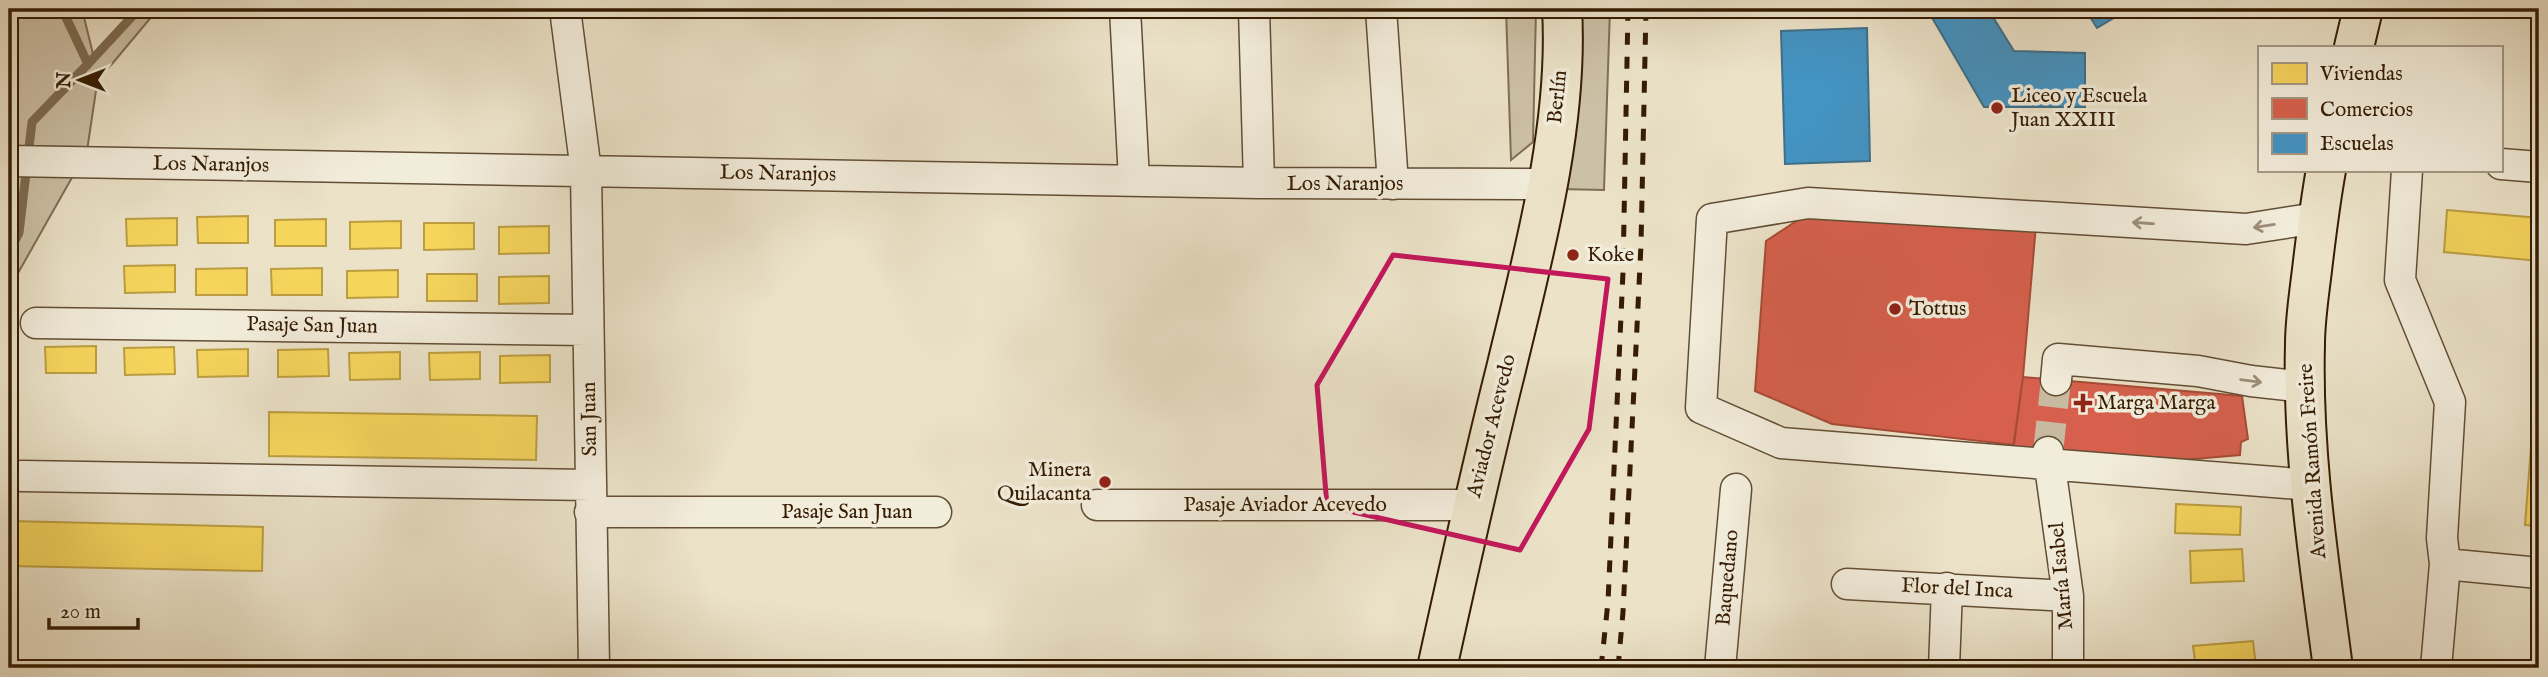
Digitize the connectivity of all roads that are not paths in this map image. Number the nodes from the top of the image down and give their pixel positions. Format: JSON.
{"nodes":[{"id":1,"x":565,"y":9,"type":"edge"},
{"id":2,"x":1125,"y":9,"type":"edge"},
{"id":3,"x":1254,"y":9,"type":"edge"},
{"id":4,"x":1381,"y":9,"type":"edge"},
{"id":5,"x":1563,"y":9,"type":"edge"},
{"id":6,"x":2363,"y":9,"type":"edge"},
{"id":7,"x":2354,"y":46,"type":"edge"},
{"id":8,"x":9,"y":161,"type":"edge"},
{"id":9,"x":2502,"y":163,"type":"edge"},
{"id":10,"x":2539,"y":167,"type":"edge"},
{"id":11,"x":586,"y":171,"type":"junction"},
{"id":12,"x":2326,"y":172,"type":"edge"},
{"id":13,"x":2407,"y":172,"type":"edge"},
{"id":14,"x":1134,"y":180,"type":"junction"},
{"id":15,"x":1259,"y":183,"type":"junction"},
{"id":16,"x":1393,"y":184,"type":"junction"},
{"id":17,"x":1547,"y":184,"type":"junction"},
{"id":18,"x":2317,"y":218,"type":"junction"},
{"id":19,"x":36,"y":323,"type":"dead end"},
{"id":20,"x":588,"y":330,"type":"junction"},
{"id":21,"x":2056,"y":380,"type":"tunnel mouth"},
{"id":22,"x":2305,"y":387,"type":"junction"},
{"id":23,"x":2050,"y":467,"type":"junction"},
{"id":24,"x":22,"y":476,"type":"dead end"},
{"id":25,"x":2312,"y":485,"type":"junction"},
{"id":26,"x":1736,"y":488,"type":"dead end"},
{"id":27,"x":590,"y":499,"type":"junction"},
{"id":28,"x":1097,"y":505,"type":"dead end"},
{"id":29,"x":1472,"y":505,"type":"junction"},
{"id":30,"x":936,"y":512,"type":"dead end"},
{"id":31,"x":2445,"y":564,"type":"junction"},
{"id":32,"x":2539,"y":573,"type":"edge"},
{"id":33,"x":1847,"y":584,"type":"dead end"},
{"id":34,"x":1947,"y":588,"type":"junction"},
{"id":35,"x":2067,"y":596,"type":"junction"},
{"id":36,"x":594,"y":668,"type":"edge"},
{"id":37,"x":1437,"y":668,"type":"edge"},
{"id":38,"x":1720,"y":668,"type":"edge"},
{"id":39,"x":1944,"y":668,"type":"edge"},
{"id":40,"x":2068,"y":668,"type":"edge"},
{"id":41,"x":2333,"y":668,"type":"edge"},
{"id":42,"x":2436,"y":668,"type":"edge"}],
"edges":[{"from":1,"to":11,"type":"street","name":"San Juan"},
{"from":2,"to":14,"type":"street"},
{"from":3,"to":15,"type":"street"},
{"from":4,"to":16,"type":"street"},
{"from":5,"to":17,"type":"main road","name":"Berlín"},
{"from":6,"to":7,"type":"main road"},
{"from":8,"to":11,"type":"street","name":"Los Naranjos"},
{"from":9,"to":10,"type":"street"},
{"from":11,"to":14,"type":"street","name":"Los Naranjos"},
{"from":11,"to":20,"type":"street","name":"San Juan"},
{"from":12,"to":18,"type":"main road","name":"Avenida Ramón Freire"},
{"from":13,"to":31,"type":"street"},
{"from":14,"to":15,"type":"street","name":"Los Naranjos"},
{"from":15,"to":16,"type":"street","name":"Los Naranjos"},
{"from":16,"to":17,"type":"street","name":"Los Naranjos"},
{"from":17,"to":29,"type":"main road","name":"Aviador Acevedo"},
{"from":18,"to":22,"type":"main road","name":"Avenida Ramón Freire"},
{"from":18,"to":23,"type":"street","one_way":true},
{"from":19,"to":20,"type":"street","name":"Pasaje San Juan"},
{"from":20,"to":27,"type":"street","name":"San Juan"},
{"from":21,"to":22,"type":"street","one_way":true},
{"from":22,"to":25,"type":"main road","name":"Avenida Ramón Freire"},
{"from":23,"to":25,"type":"street"},
{"from":23,"to":35,"type":"street","name":"María Isabel"},
{"from":24,"to":27,"type":"street","name":"Pasaje San Juan"},
{"from":25,"to":41,"type":"main road","name":"Avenida Ramón Freire"},
{"from":26,"to":38,"type":"street","name":"Baquedano"},
{"from":27,"to":30,"type":"street","name":"Pasaje San Juan"},
{"from":27,"to":36,"type":"street","name":"San Juan"},
{"from":28,"to":29,"type":"street","name":"Pasaje Aviador Acevedo"},
{"from":29,"to":37,"type":"main road","name":"Aviador Acevedo"},
{"from":31,"to":32,"type":"street"},
{"from":31,"to":42,"type":"street"},
{"from":33,"to":34,"type":"street","name":"Flor del Inca"},
{"from":34,"to":35,"type":"street","name":"Flor del Inca"},
{"from":34,"to":39,"type":"street"},
{"from":35,"to":40,"type":"street","name":"María Isabel"}]}
